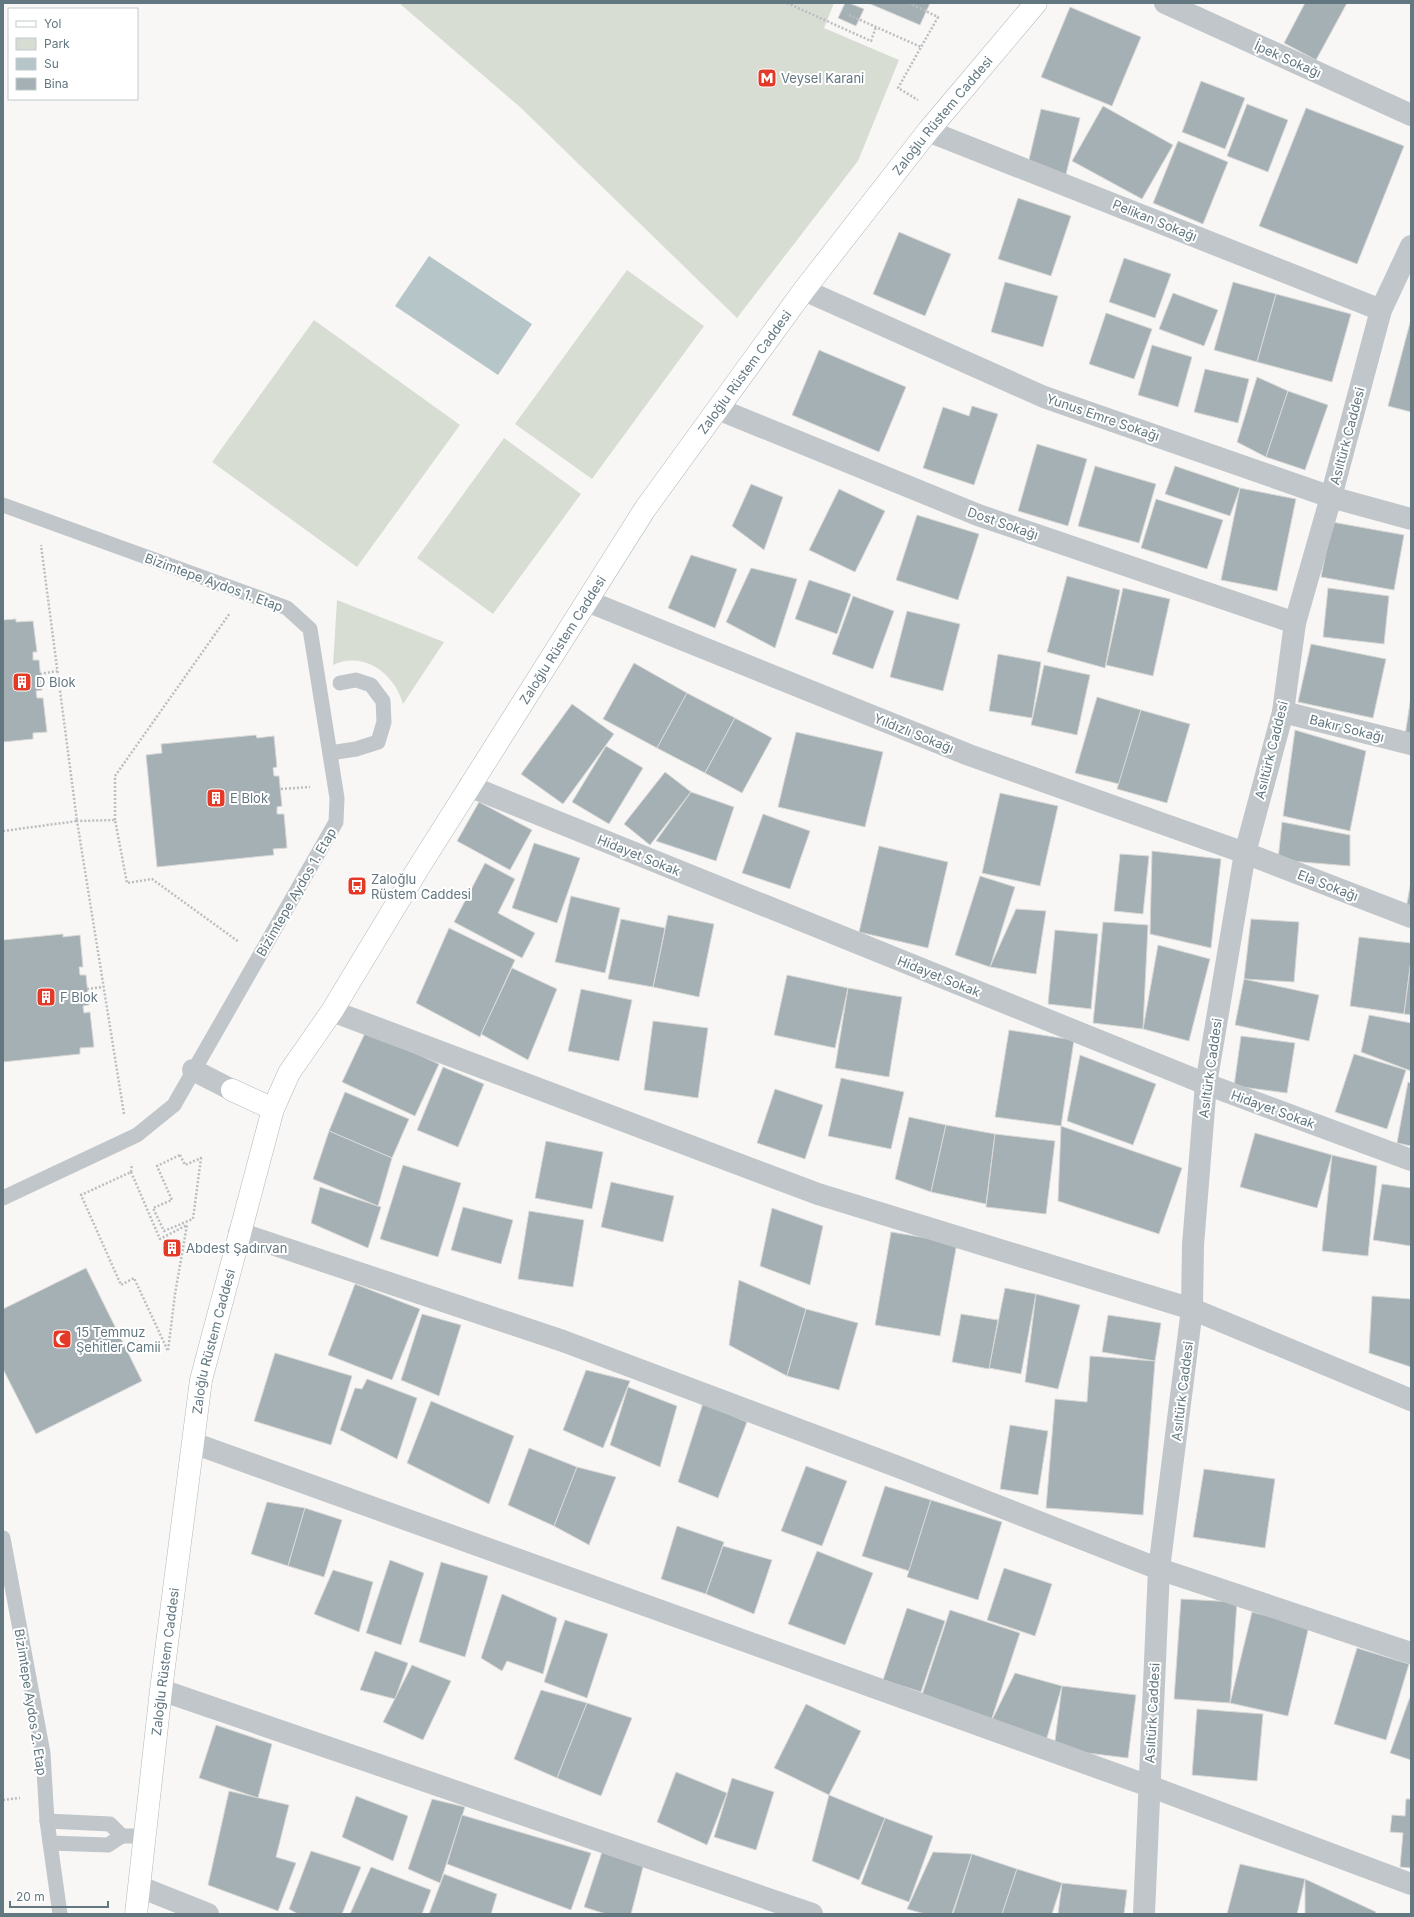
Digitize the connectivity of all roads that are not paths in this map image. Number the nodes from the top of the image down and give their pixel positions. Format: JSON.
{"nodes":[{"id":1,"x":1036,"y":3,"type":"edge"},
{"id":2,"x":1165,"y":3,"type":"edge"},
{"id":3,"x":1411,"y":114,"type":"edge"},
{"id":4,"x":928,"y":131,"type":"junction"},
{"id":5,"x":1411,"y":246,"type":"edge"},
{"id":6,"x":804,"y":290,"type":"junction"},
{"id":7,"x":1381,"y":310,"type":"junction"},
{"id":8,"x":718,"y":409,"type":"junction"},
{"id":9,"x":1331,"y":497,"type":"junction"},
{"id":10,"x":3,"y":505,"type":"edge"},
{"id":11,"x":1411,"y":519,"type":"edge"},
{"id":12,"x":587,"y":601,"type":"junction"},
{"id":13,"x":1294,"y":623,"type":"junction"},
{"id":14,"x":340,"y":683,"type":"dead end"},
{"id":15,"x":1283,"y":712,"type":"junction"},
{"id":16,"x":1411,"y":744,"type":"edge"},
{"id":17,"x":330,"y":753,"type":"junction"},
{"id":18,"x":469,"y":786,"type":"junction"},
{"id":19,"x":1245,"y":853,"type":"junction"},
{"id":20,"x":1411,"y":917,"type":"edge"},
{"id":21,"x":332,"y":1011,"type":"junction"},
{"id":22,"x":193,"y":1070,"type":"junction"},
{"id":23,"x":1206,"y":1084,"type":"junction"},
{"id":24,"x":272,"y":1109,"type":"junction"},
{"id":25,"x":1411,"y":1160,"type":"edge"},
{"id":26,"x":3,"y":1198,"type":"edge"},
{"id":27,"x":239,"y":1233,"type":"junction"},
{"id":28,"x":1192,"y":1309,"type":"junction"},
{"id":29,"x":1411,"y":1400,"type":"edge"},
{"id":30,"x":193,"y":1444,"type":"junction"},
{"id":31,"x":3,"y":1538,"type":"edge"},
{"id":32,"x":1159,"y":1569,"type":"junction"},
{"id":33,"x":1411,"y":1653,"type":"edge"},
{"id":34,"x":161,"y":1690,"type":"junction"},
{"id":35,"x":1149,"y":1786,"type":"junction"},
{"id":36,"x":47,"y":1821,"type":"junction"},
{"id":37,"x":122,"y":1836,"type":"junction"},
{"id":38,"x":146,"y":1836,"type":"junction"},
{"id":39,"x":50,"y":1843,"type":"junction"},
{"id":40,"x":1411,"y":1884,"type":"edge"},
{"id":41,"x":140,"y":1887,"type":"junction"},
{"id":42,"x":60,"y":1914,"type":"edge"},
{"id":43,"x":136,"y":1914,"type":"edge"},
{"id":44,"x":208,"y":1914,"type":"edge"},
{"id":45,"x":812,"y":1914,"type":"edge"},
{"id":46,"x":1144,"y":1914,"type":"edge"}],
"edges":[{"from":1,"to":4,"type":"street","name":"Zaloğlu Rüstem Caddesi"},
{"from":2,"to":3,"type":"street","name":"İpek Sokağı"},
{"from":4,"to":6,"type":"street","name":"Zaloğlu Rüstem Caddesi"},
{"from":4,"to":7,"type":"street","name":"Pelikan Sokağı"},
{"from":5,"to":7,"type":"street","name":"Asıltürk Caddesi"},
{"from":6,"to":8,"type":"street","name":"Zaloğlu Rüstem Caddesi"},
{"from":6,"to":9,"type":"street","name":"Yunus Emre Sokağı"},
{"from":7,"to":9,"type":"street","name":"Asıltürk Caddesi"},
{"from":8,"to":12,"type":"street","name":"Zaloğlu Rüstem Caddesi"},
{"from":8,"to":13,"type":"street","name":"Dost Sokağı"},
{"from":9,"to":11,"type":"street","name":"Yunus Emre Sokağı"},
{"from":9,"to":13,"type":"street","name":"Asıltürk Caddesi"},
{"from":10,"to":17,"type":"lane","name":"Bizimtepe Aydos 1. Etap"},
{"from":12,"to":18,"type":"street","name":"Zaloğlu Rüstem Caddesi"},
{"from":12,"to":19,"type":"street","name":"Yıldızlı Sokağı"},
{"from":13,"to":15,"type":"street","name":"Asıltürk Caddesi"},
{"from":14,"to":17,"type":"lane"},
{"from":15,"to":16,"type":"street","name":"Bakır Sokağı"},
{"from":15,"to":19,"type":"street","name":"Asıltürk Caddesi"},
{"from":17,"to":22,"type":"lane","name":"Bizimtepe Aydos 1. Etap"},
{"from":18,"to":21,"type":"street","name":"Zaloğlu Rüstem Caddesi"},
{"from":18,"to":23,"type":"street","name":"Hidayet Sokak"},
{"from":19,"to":20,"type":"street","name":"Ela Sokağı"},
{"from":19,"to":23,"type":"street","name":"Asıltürk Caddesi"},
{"from":21,"to":24,"type":"street","name":"Zaloğlu Rüstem Caddesi"},
{"from":21,"to":28,"type":"street"},
{"from":22,"to":24,"type":"street"},
{"from":22,"to":26,"type":"lane","name":"Bizimtepe Aydos 1. Etap"},
{"from":23,"to":25,"type":"street","name":"Hidayet Sokak"},
{"from":23,"to":28,"type":"street","name":"Asıltürk Caddesi"},
{"from":24,"to":27,"type":"street","name":"Zaloğlu Rüstem Caddesi"},
{"from":27,"to":30,"type":"street","name":"Zaloğlu Rüstem Caddesi"},
{"from":27,"to":32,"type":"street"},
{"from":28,"to":29,"type":"street"},
{"from":28,"to":32,"type":"street","name":"Asıltürk Caddesi"},
{"from":30,"to":34,"type":"street","name":"Zaloğlu Rüstem Caddesi"},
{"from":30,"to":35,"type":"street"},
{"from":31,"to":36,"type":"lane","name":"Bizimtepe Aydos 2. Etap"},
{"from":32,"to":33,"type":"street"},
{"from":32,"to":35,"type":"street","name":"Asıltürk Caddesi"},
{"from":34,"to":38,"type":"street","name":"Zaloğlu Rüstem Caddesi"},
{"from":34,"to":45,"type":"street"},
{"from":35,"to":40,"type":"street"},
{"from":35,"to":46,"type":"street","name":"Asıltürk Caddesi"},
{"from":36,"to":37,"type":"lane"},
{"from":36,"to":39,"type":"lane","name":"Bizimtepe Aydos 2. Etap"},
{"from":37,"to":38,"type":"lane"},
{"from":37,"to":39,"type":"lane"},
{"from":38,"to":41,"type":"street","name":"Zaloğlu Rüstem Caddesi"},
{"from":39,"to":42,"type":"lane","name":"Bizimtepe Aydos 2. Etap"},
{"from":41,"to":43,"type":"street","name":"Zaloğlu Rüstem Caddesi"},
{"from":41,"to":44,"type":"street"}]}
